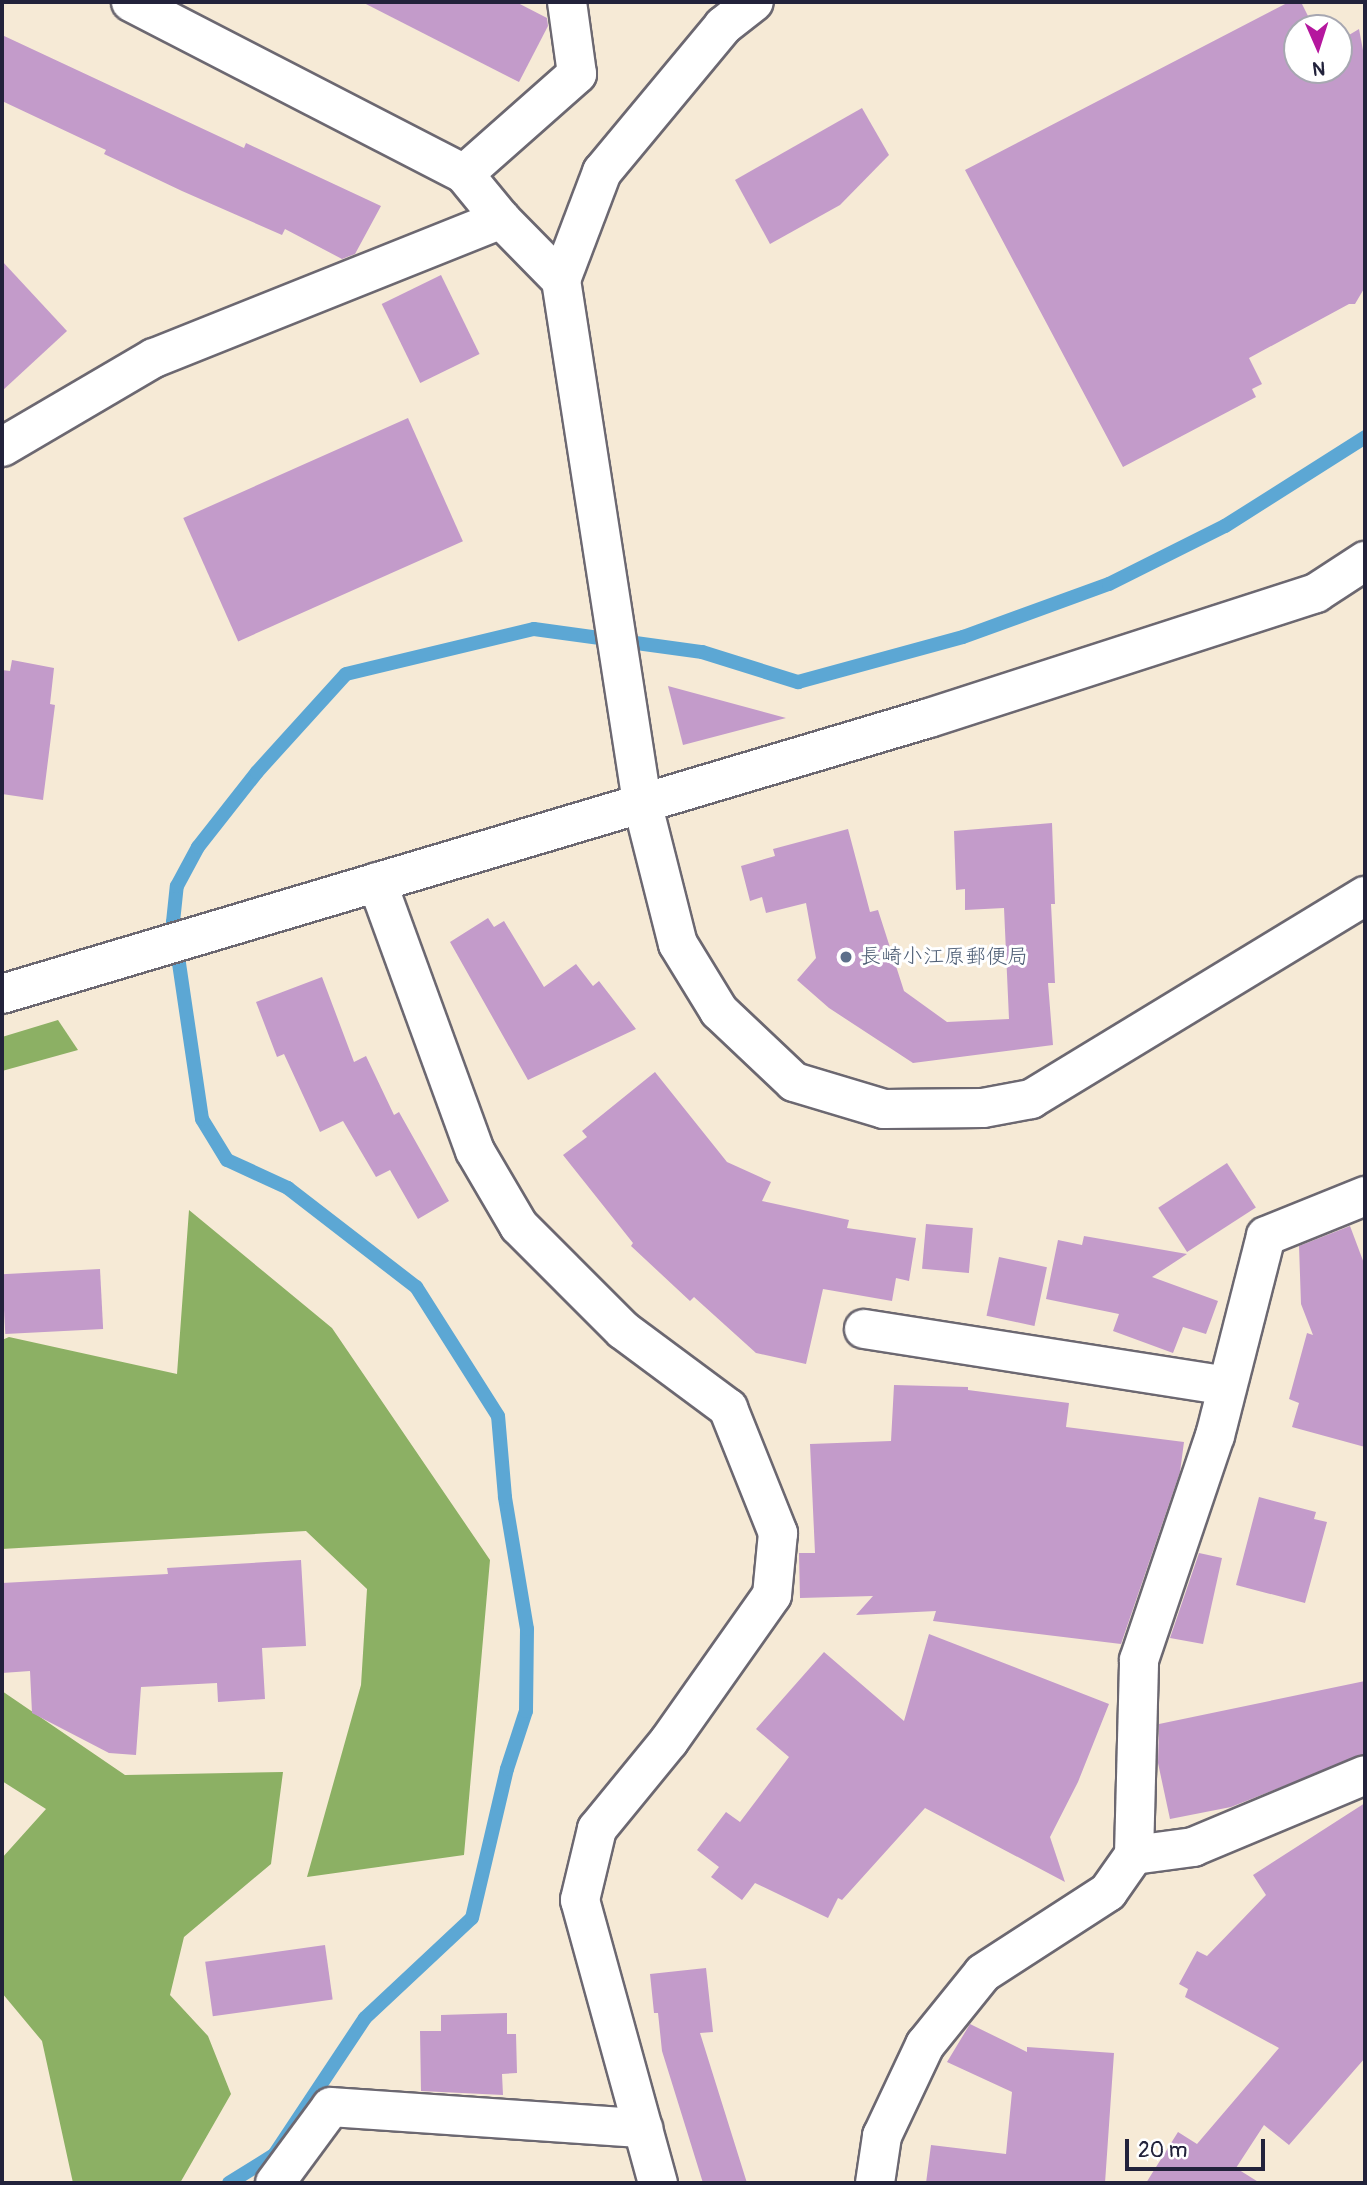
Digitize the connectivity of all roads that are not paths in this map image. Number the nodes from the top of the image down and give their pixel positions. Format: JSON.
{"nodes":[{"id":1,"x":131,"y":2,"type":"edge"},
{"id":2,"x":567,"y":2,"type":"edge"},
{"id":3,"x":754,"y":2,"type":"edge"},
{"id":4,"x":464,"y":174,"type":"junction"},
{"id":5,"x":501,"y":219,"type":"junction"},
{"id":6,"x":561,"y":280,"type":"junction"},
{"id":7,"x":2,"y":447,"type":"edge"},
{"id":8,"x":1365,"y":561,"type":"edge"},
{"id":9,"x":642,"y":802,"type":"junction"},
{"id":10,"x":377,"y":882,"type":"junction"},
{"id":11,"x":1365,"y":896,"type":"edge"},
{"id":12,"x":2,"y":994,"type":"edge"},
{"id":13,"x":1365,"y":1196,"type":"edge"},
{"id":14,"x":864,"y":1329,"type":"dead end"},
{"id":15,"x":1227,"y":1386,"type":"junction"},
{"id":16,"x":1365,"y":1774,"type":"edge"},
{"id":17,"x":1133,"y":1855,"type":"junction"},
{"id":18,"x":643,"y":2128,"type":"junction"},
{"id":19,"x":654,"y":2181,"type":"edge"},
{"id":20,"x":275,"y":2183,"type":"edge"},
{"id":21,"x":875,"y":2183,"type":"edge"}],
"edges":[{"from":1,"to":4,"type":"street"},
{"from":2,"to":4,"type":"street"},
{"from":3,"to":6,"type":"street"},
{"from":4,"to":5,"type":"street"},
{"from":5,"to":6,"type":"street"},
{"from":5,"to":7,"type":"street"},
{"from":6,"to":9,"type":"street"},
{"from":8,"to":9,"type":"street"},
{"from":9,"to":10,"type":"street"},
{"from":9,"to":11,"type":"street"},
{"from":10,"to":12,"type":"street"},
{"from":10,"to":18,"type":"street"},
{"from":13,"to":15,"type":"street"},
{"from":14,"to":15,"type":"street"},
{"from":15,"to":17,"type":"street"},
{"from":16,"to":17,"type":"street"},
{"from":17,"to":21,"type":"street"},
{"from":18,"to":19,"type":"street"},
{"from":18,"to":20,"type":"street"}]}
